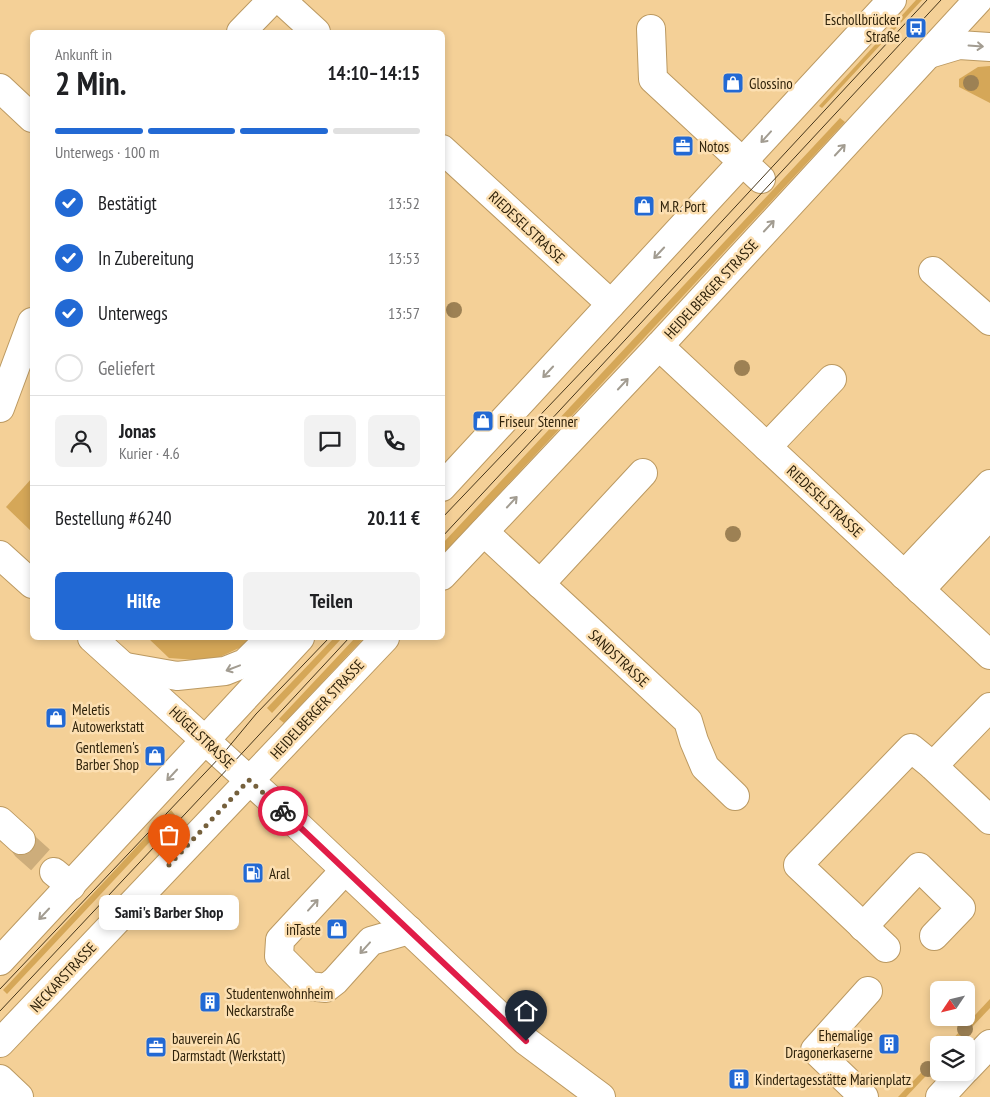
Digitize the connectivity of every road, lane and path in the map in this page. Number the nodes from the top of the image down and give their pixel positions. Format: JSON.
{"nodes":[{"id":1,"x":272,"y":0,"type":"edge"},
{"id":2,"x":280,"y":0,"type":"edge"},
{"id":3,"x":892,"y":0,"type":"edge"},
{"id":4,"x":978,"y":0,"type":"edge"},
{"id":5,"x":651,"y":29,"type":"dead end"},
{"id":6,"x":243,"y":30,"type":"edge"},
{"id":7,"x":314,"y":30,"type":"edge"},
{"id":8,"x":990,"y":47,"type":"edge"},
{"id":9,"x":929,"y":54,"type":"junction"},
{"id":10,"x":0,"y":88,"type":"edge"},
{"id":11,"x":30,"y":116,"type":"edge"},
{"id":12,"x":445,"y":152,"type":"edge"},
{"id":13,"x":752,"y":171,"type":"junction"},
{"id":14,"x":933,"y":270,"type":"dead end"},
{"id":15,"x":611,"y":304,"type":"junction"},
{"id":16,"x":990,"y":321,"type":"edge"},
{"id":17,"x":30,"y":327,"type":"edge"},
{"id":18,"x":659,"y":346,"type":"junction"},
{"id":19,"x":832,"y":379,"type":"dead end"},
{"id":20,"x":0,"y":408,"type":"edge"},
{"id":21,"x":767,"y":447,"type":"junction"},
{"id":22,"x":643,"y":474,"type":"dead end"},
{"id":23,"x":445,"y":484,"type":"edge"},
{"id":24,"x":990,"y":484,"type":"edge"},
{"id":25,"x":990,"y":515,"type":"edge"},
{"id":26,"x":484,"y":532,"type":"junction"},
{"id":27,"x":0,"y":555,"type":"edge"},
{"id":28,"x":445,"y":573,"type":"edge"},
{"id":29,"x":30,"y":582,"type":"edge"},
{"id":30,"x":912,"y":583,"type":"junction"},
{"id":31,"x":540,"y":584,"type":"junction"},
{"id":32,"x":94,"y":640,"type":"edge"},
{"id":33,"x":268,"y":640,"type":"edge"},
{"id":34,"x":298,"y":640,"type":"edge"},
{"id":35,"x":383,"y":640,"type":"edge"},
{"id":36,"x":990,"y":655,"type":"edge"},
{"id":37,"x":126,"y":667,"type":"junction"},
{"id":38,"x":990,"y":707,"type":"edge"},
{"id":39,"x":205,"y":739,"type":"junction"},
{"id":40,"x":933,"y":766,"type":"junction"},
{"id":41,"x":249,"y":780,"type":"junction"},
{"id":42,"x":735,"y":796,"type":"dead end"},
{"id":43,"x":990,"y":820,"type":"edge"},
{"id":44,"x":345,"y":870,"type":"junction"},
{"id":45,"x":864,"y":927,"type":"junction"},
{"id":46,"x":409,"y":930,"type":"junction"},
{"id":47,"x":934,"y":936,"type":"dead end"},
{"id":48,"x":886,"y":948,"type":"dead end"},
{"id":49,"x":0,"y":961,"type":"edge"},
{"id":50,"x":868,"y":992,"type":"dead end"},
{"id":51,"x":0,"y":1043,"type":"edge"},
{"id":52,"x":990,"y":1044,"type":"edge"},
{"id":53,"x":975,"y":1060,"type":"edge"},
{"id":54,"x":0,"y":1079,"type":"edge"},
{"id":55,"x":955,"y":1081,"type":"edge"},
{"id":56,"x":19,"y":1097,"type":"edge"},
{"id":57,"x":601,"y":1097,"type":"edge"},
{"id":58,"x":864,"y":1097,"type":"edge"},
{"id":59,"x":940,"y":1097,"type":"edge"}],
"edges":[{"from":1,"to":6,"type":"main road"},
{"from":2,"to":7,"type":"main road"},
{"from":3,"to":13,"type":"main road","one_way":true},
{"from":4,"to":9,"type":"main road","name":"HEIDELBERGER STRASSE"},
{"from":5,"to":13,"type":"main road"},
{"from":9,"to":8,"type":"main road","one_way":true},
{"from":18,"to":9,"type":"main road","name":"HEIDELBERGER STRASSE","one_way":true},
{"from":10,"to":11,"type":"main road"},
{"from":12,"to":15,"type":"main road","name":"RIEDESELSTRASSE"},
{"from":13,"to":15,"type":"main road","one_way":true},
{"from":14,"to":16,"type":"main road"},
{"from":15,"to":23,"type":"main road","one_way":true},
{"from":17,"to":20,"type":"main road"},
{"from":18,"to":21,"type":"main road","name":"RIEDESELSTRASSE"},
{"from":26,"to":18,"type":"main road","name":"HEIDELBERGER STRASSE","one_way":true},
{"from":19,"to":21,"type":"main road"},
{"from":21,"to":30,"type":"main road","name":"RIEDESELSTRASSE"},
{"from":22,"to":31,"type":"main road"},
{"from":24,"to":30,"type":"main road"},
{"from":25,"to":30,"type":"main road"},
{"from":26,"to":28,"type":"main road","name":"HEIDELBERGER STRASSE"},
{"from":26,"to":31,"type":"main road","name":"SANDSTRASSE"},
{"from":27,"to":29,"type":"main road"},
{"from":30,"to":36,"type":"main road","name":"RIEDESELSTRASSE"},
{"from":31,"to":42,"type":"main road","name":"SANDSTRASSE"},
{"from":32,"to":37,"type":"main road","name":"HÜGELSTRASSE"},
{"from":33,"to":37,"type":"main road","one_way":true},
{"from":34,"to":39,"type":"main road"},
{"from":35,"to":41,"type":"main road","name":"HEIDELBERGER STRASSE"},
{"from":37,"to":39,"type":"main road","name":"HÜGELSTRASSE"},
{"from":38,"to":40,"type":"main road"},
{"from":39,"to":41,"type":"main road","name":"HÜGELSTRASSE"},
{"from":39,"to":49,"type":"main road","one_way":true},
{"from":40,"to":43,"type":"main road"},
{"from":40,"to":45,"type":"main road"},
{"from":41,"to":44,"type":"main road","name":"HÜGELSTRASSE"},
{"from":41,"to":51,"type":"main road","name":"NECKARSTRASSE"},
{"from":44,"to":46,"type":"main road","name":"HÜGELSTRASSE"},
{"from":46,"to":44,"type":"main road","one_way":true},
{"from":45,"to":47,"type":"main road"},
{"from":45,"to":48,"type":"main road"},
{"from":46,"to":57,"type":"main road","name":"HÜGELSTRASSE"},
{"from":50,"to":58,"type":"main road"},
{"from":52,"to":53,"type":"main road"},
{"from":54,"to":56,"type":"main road"},
{"from":55,"to":59,"type":"main road"}]}
